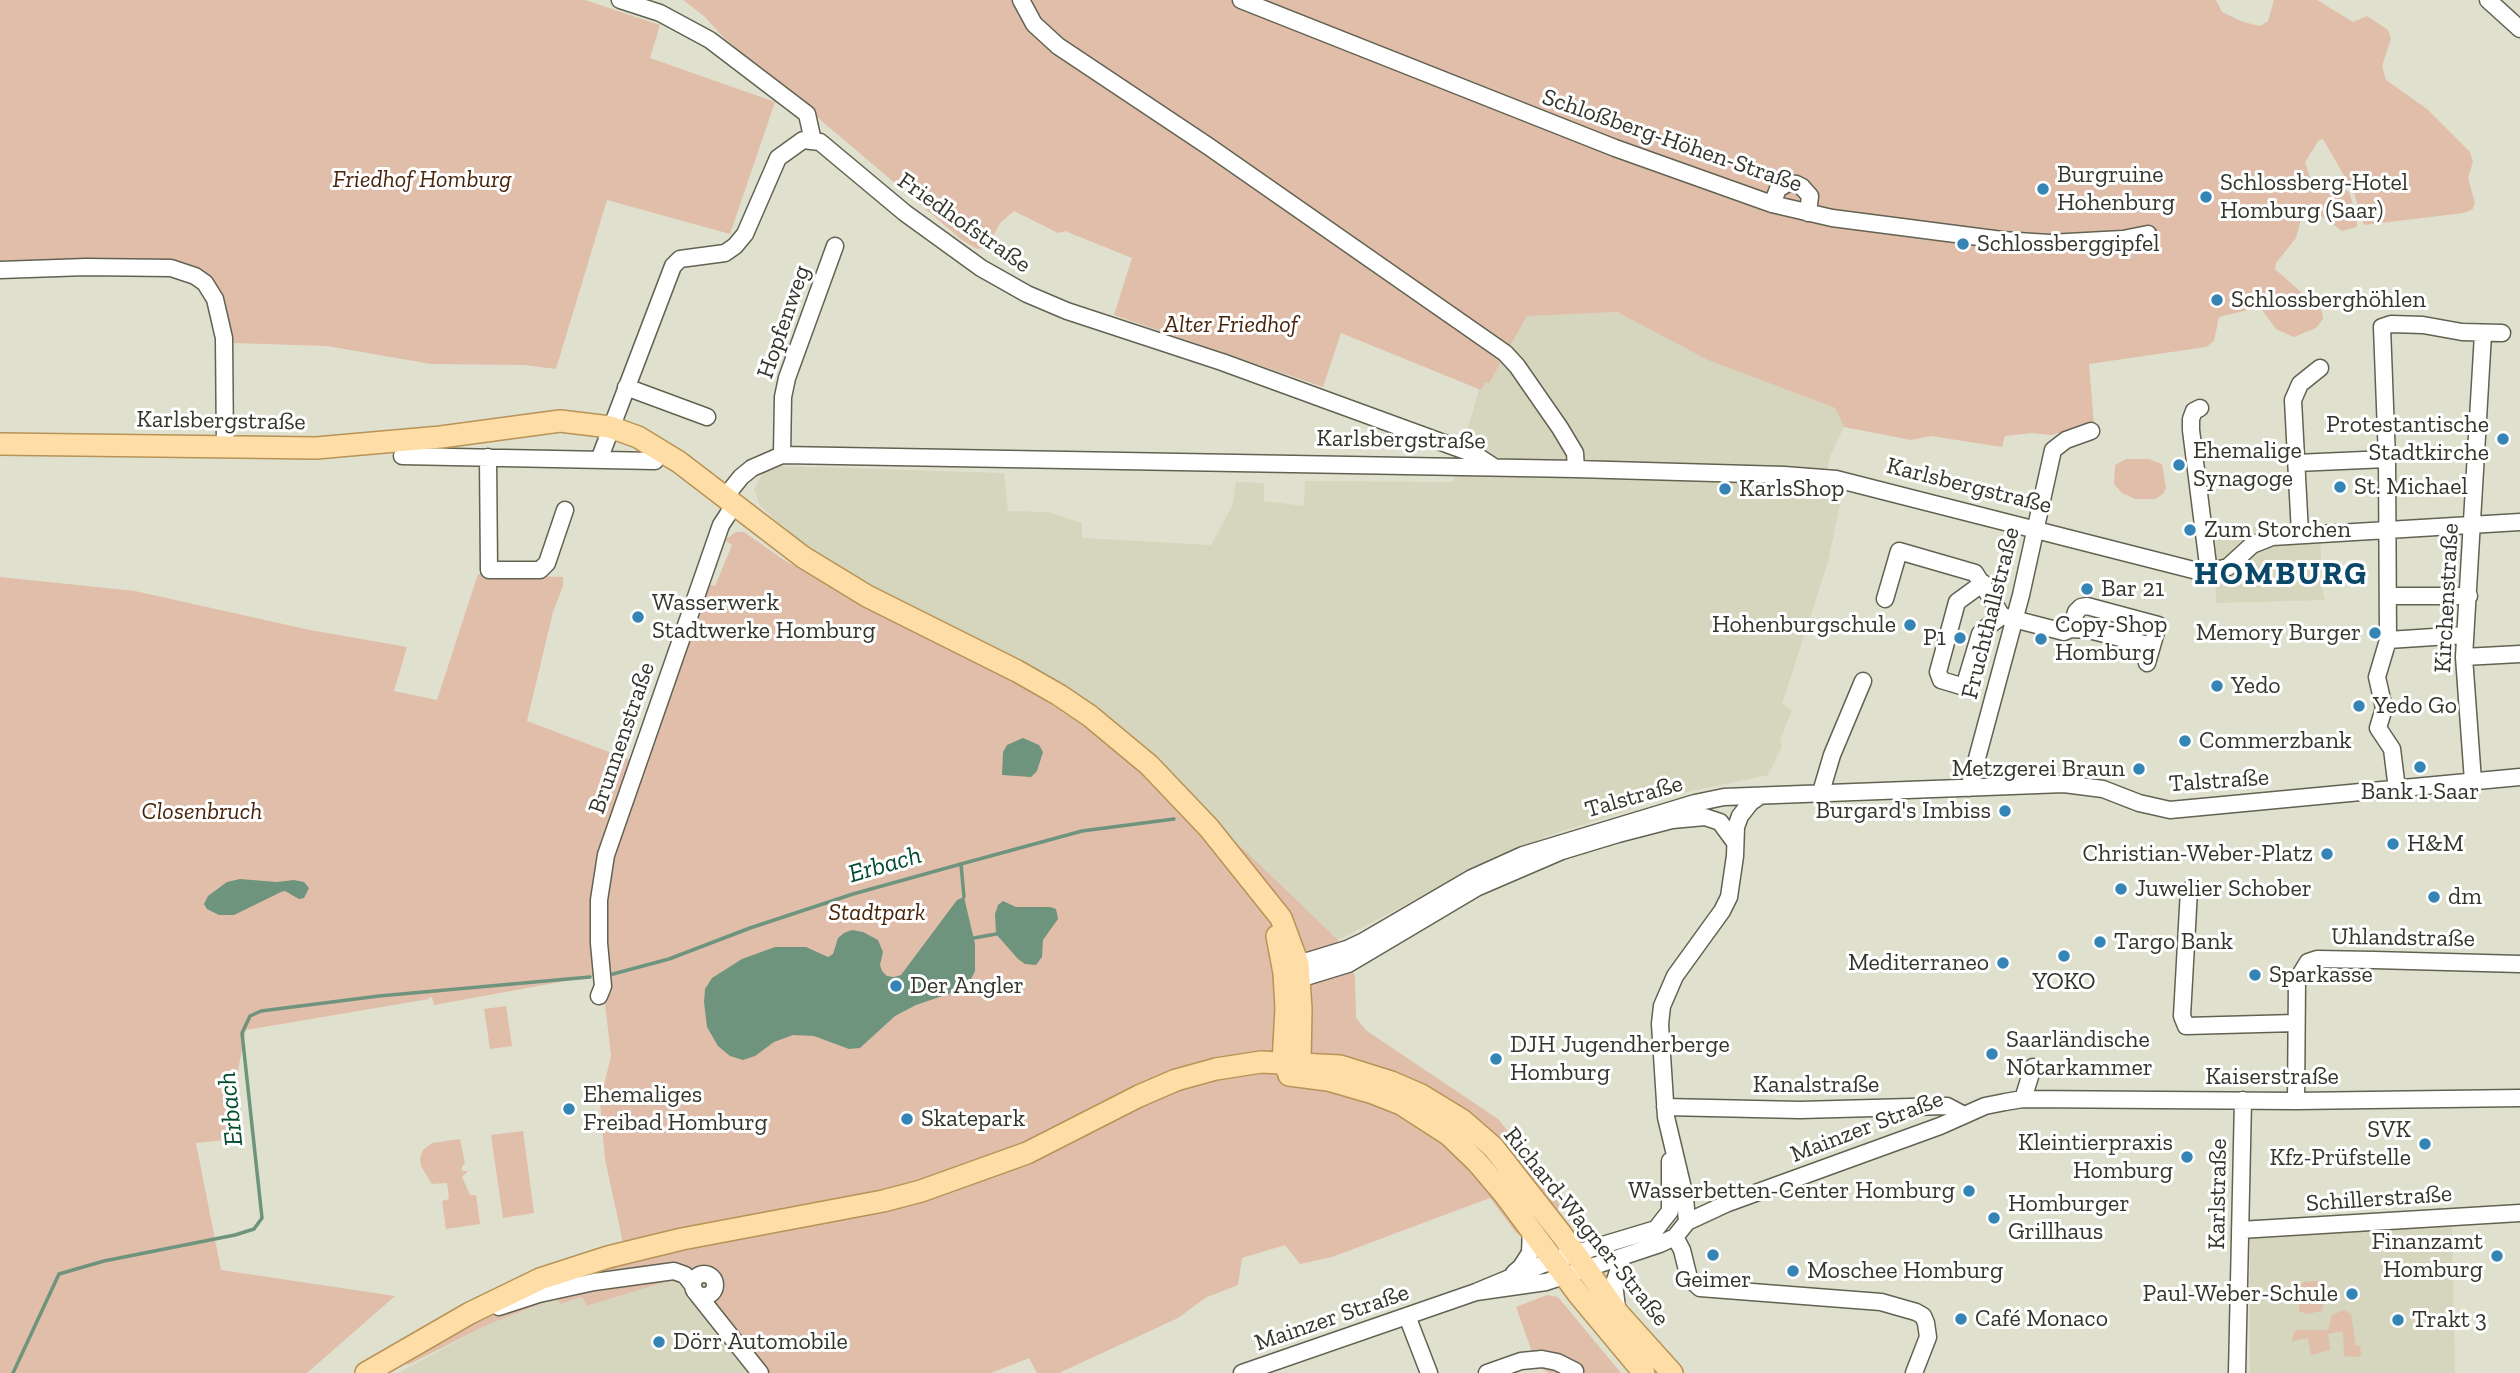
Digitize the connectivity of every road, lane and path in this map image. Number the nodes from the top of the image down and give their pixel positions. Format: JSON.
{"nodes":[{"id":1,"x":620,"y":0,"type":"edge"},
{"id":2,"x":1021,"y":0,"type":"edge"},
{"id":3,"x":1241,"y":0,"type":"edge"},
{"id":4,"x":2488,"y":0,"type":"edge"},
{"id":5,"x":2520,"y":29,"type":"edge"},
{"id":6,"x":813,"y":141,"type":"junction"},
{"id":7,"x":1772,"y":204,"type":"junction"},
{"id":8,"x":1808,"y":213,"type":"junction"},
{"id":9,"x":2148,"y":234,"type":"dead end"},
{"id":10,"x":835,"y":246,"type":"dead end"},
{"id":11,"x":0,"y":270,"type":"edge"},
{"id":12,"x":2502,"y":333,"type":"dead end"},
{"id":13,"x":2483,"y":334,"type":"junction"},
{"id":14,"x":2319,"y":368,"type":"dead end"},
{"id":15,"x":626,"y":387,"type":"junction"},
{"id":16,"x":2200,"y":408,"type":"dead end"},
{"id":17,"x":706,"y":417,"type":"dead end"},
{"id":18,"x":610,"y":427,"type":"junction"},
{"id":19,"x":2091,"y":431,"type":"dead end"},
{"id":20,"x":0,"y":444,"type":"edge"},
{"id":21,"x":442,"y":447,"type":"junction"},
{"id":22,"x":225,"y":448,"type":"junction"},
{"id":23,"x":402,"y":456,"type":"dead end"},
{"id":24,"x":782,"y":456,"type":"junction"},
{"id":25,"x":488,"y":457,"type":"junction"},
{"id":26,"x":2387,"y":459,"type":"junction"},
{"id":27,"x":599,"y":460,"type":"junction"},
{"id":28,"x":655,"y":461,"type":"dead end"},
{"id":29,"x":2296,"y":463,"type":"junction"},
{"id":30,"x":1494,"y":467,"type":"junction"},
{"id":31,"x":1576,"y":468,"type":"junction"},
{"id":32,"x":729,"y":501,"type":"junction"},
{"id":33,"x":565,"y":510,"type":"dead end"},
{"id":34,"x":2520,"y":522,"type":"edge"},
{"id":35,"x":2473,"y":527,"type":"junction"},
{"id":36,"x":2036,"y":531,"type":"junction"},
{"id":37,"x":2387,"y":531,"type":"junction"},
{"id":38,"x":2300,"y":534,"type":"junction"},
{"id":39,"x":2212,"y":572,"type":"junction"},
{"id":40,"x":1983,"y":583,"type":"junction"},
{"id":41,"x":2388,"y":596,"type":"junction"},
{"id":42,"x":2469,"y":596,"type":"junction"},
{"id":43,"x":1885,"y":599,"type":"dead end"},
{"id":44,"x":2008,"y":618,"type":"junction"},
{"id":45,"x":2071,"y":629,"type":"junction"},
{"id":46,"x":2465,"y":635,"type":"junction"},
{"id":47,"x":2388,"y":640,"type":"junction"},
{"id":48,"x":2152,"y":646,"type":"junction"},
{"id":49,"x":2520,"y":654,"type":"edge"},
{"id":50,"x":2464,"y":657,"type":"junction"},
{"id":51,"x":2147,"y":663,"type":"dead end"},
{"id":52,"x":1863,"y":681,"type":"dead end"},
{"id":53,"x":2520,"y":777,"type":"edge"},
{"id":54,"x":2473,"y":781,"type":"junction"},
{"id":55,"x":1969,"y":788,"type":"junction"},
{"id":56,"x":2397,"y":789,"type":"junction"},
{"id":57,"x":1821,"y":792,"type":"junction"},
{"id":58,"x":1759,"y":796,"type":"junction"},
{"id":59,"x":1734,"y":841,"type":"junction"},
{"id":60,"x":2189,"y":890,"type":"dead end"},
{"id":61,"x":2520,"y":964,"type":"edge"},
{"id":62,"x":1294,"y":972,"type":"junction"},
{"id":63,"x":598,"y":996,"type":"dead end"},
{"id":64,"x":2296,"y":1023,"type":"junction"},
{"id":65,"x":1291,"y":1067,"type":"junction"},
{"id":66,"x":2033,"y":1067,"type":"dead end"},
{"id":67,"x":2520,"y":1098,"type":"edge"},
{"id":68,"x":2023,"y":1099,"type":"junction"},
{"id":69,"x":2243,"y":1100,"type":"junction"},
{"id":70,"x":2296,"y":1101,"type":"junction"},
{"id":71,"x":1665,"y":1107,"type":"junction"},
{"id":72,"x":1964,"y":1115,"type":"junction"},
{"id":73,"x":2520,"y":1213,"type":"edge"},
{"id":74,"x":1681,"y":1214,"type":"junction"},
{"id":75,"x":1531,"y":1229,"type":"junction"},
{"id":76,"x":2240,"y":1230,"type":"junction"},
{"id":77,"x":1675,"y":1237,"type":"junction"},
{"id":78,"x":1623,"y":1257,"type":"junction"},
{"id":79,"x":1581,"y":1261,"type":"junction"},
{"id":80,"x":1559,"y":1268,"type":"junction"},
{"id":81,"x":1509,"y":1277,"type":"junction"},
{"id":82,"x":695,"y":1289,"type":"junction"},
{"id":83,"x":1476,"y":1292,"type":"junction"},
{"id":84,"x":470,"y":1312,"type":"junction"},
{"id":85,"x":1618,"y":1313,"type":"junction"},
{"id":86,"x":1407,"y":1316,"type":"junction"},
{"id":87,"x":738,"y":1345,"type":"junction"},
{"id":88,"x":1575,"y":1371,"type":"dead end"},
{"id":89,"x":366,"y":1373,"type":"edge"},
{"id":90,"x":760,"y":1373,"type":"edge"},
{"id":91,"x":1242,"y":1373,"type":"edge"},
{"id":92,"x":1429,"y":1373,"type":"edge"},
{"id":93,"x":1488,"y":1373,"type":"edge"},
{"id":94,"x":1644,"y":1373,"type":"edge"},
{"id":95,"x":1672,"y":1373,"type":"edge"},
{"id":96,"x":1914,"y":1373,"type":"edge"},
{"id":97,"x":2237,"y":1373,"type":"edge"}],
"edges":[{"from":1,"to":6,"type":"street"},
{"from":2,"to":31,"type":"street"},
{"from":3,"to":7,"type":"street","name":"Schloßberg-Höhen-Straße"},
{"from":4,"to":5,"type":"street"},
{"from":6,"to":15,"type":"street"},
{"from":6,"to":30,"type":"street","name":"Friedhofstraße"},
{"from":7,"to":8,"type":"street","name":"Schloßberg-Höhen-Straße"},
{"from":7,"to":8,"type":"street"},
{"from":8,"to":9,"type":"street","name":"Schloßberg-Höhen-Straße"},
{"from":10,"to":24,"type":"street","name":"Hopfenweg"},
{"from":11,"to":22,"type":"street"},
{"from":12,"to":13,"type":"street"},
{"from":13,"to":26,"type":"street"},
{"from":13,"to":35,"type":"street","name":"Kirchenstraße"},
{"from":14,"to":29,"type":"street"},
{"from":15,"to":17,"type":"street"},
{"from":15,"to":18,"type":"street"},
{"from":16,"to":39,"type":"street"},
{"from":18,"to":21,"type":"main road","name":"Karlsbergstraße"},
{"from":18,"to":27,"type":"street"},
{"from":18,"to":32,"type":"main road","name":"Karlsbergstraße"},
{"from":19,"to":36,"type":"street","name":"Fruchthallstraße"},
{"from":20,"to":22,"type":"main road","name":"Karlsbergstraße"},
{"from":21,"to":22,"type":"main road","name":"Karlsbergstraße"},
{"from":21,"to":23,"type":"street","name":"Karlsbergstraße"},
{"from":21,"to":25,"type":"street","name":"Karlsbergstraße"},
{"from":24,"to":30,"type":"street","name":"Karlsbergstraße"},
{"from":24,"to":32,"type":"street","name":"Karlsbergstraße"},
{"from":25,"to":27,"type":"street","name":"Karlsbergstraße"},
{"from":25,"to":33,"type":"street"},
{"from":26,"to":29,"type":"street"},
{"from":26,"to":37,"type":"street"},
{"from":27,"to":28,"type":"street","name":"Karlsbergstraße"},
{"from":29,"to":38,"type":"street"},
{"from":30,"to":31,"type":"street","name":"Karlsbergstraße"},
{"from":31,"to":36,"type":"street","name":"Karlsbergstraße"},
{"from":32,"to":62,"type":"main road"},
{"from":32,"to":63,"type":"street","name":"Brunnenstraße"},
{"from":34,"to":35,"type":"street"},
{"from":35,"to":37,"type":"street"},
{"from":35,"to":42,"type":"street","name":"Kirchenstraße"},
{"from":36,"to":39,"type":"street","name":"Karlsbergstraße"},
{"from":36,"to":44,"type":"street","name":"Fruchthallstraße"},
{"from":37,"to":38,"type":"street"},
{"from":37,"to":41,"type":"street"},
{"from":38,"to":39,"type":"street"},
{"from":40,"to":43,"type":"street"},
{"from":40,"to":44,"type":"street"},
{"from":40,"to":44,"type":"street"},
{"from":41,"to":42,"type":"street"},
{"from":41,"to":47,"type":"street"},
{"from":42,"to":46,"type":"street","name":"Kirchenstraße"},
{"from":44,"to":45,"type":"street"},
{"from":44,"to":55,"type":"street","name":"Fruchthallstraße"},
{"from":45,"to":48,"type":"street"},
{"from":45,"to":48,"type":"street"},
{"from":46,"to":47,"type":"street"},
{"from":46,"to":50,"type":"street","name":"Kirchenstraße"},
{"from":47,"to":56,"type":"street"},
{"from":48,"to":51,"type":"street"},
{"from":49,"to":50,"type":"street"},
{"from":50,"to":54,"type":"street","name":"Kirchenstraße"},
{"from":52,"to":57,"type":"street"},
{"from":53,"to":54,"type":"street","name":"Talstraße"},
{"from":54,"to":56,"type":"street","name":"Talstraße"},
{"from":55,"to":56,"type":"street","name":"Talstraße"},
{"from":55,"to":57,"type":"street","name":"Talstraße"},
{"from":57,"to":58,"type":"street","name":"Talstraße"},
{"from":58,"to":59,"type":"street"},
{"from":58,"to":62,"type":"street","name":"Talstraße"},
{"from":59,"to":62,"type":"street","name":"Talstraße"},
{"from":59,"to":71,"type":"street"},
{"from":60,"to":64,"type":"street"},
{"from":61,"to":64,"type":"street","name":"Uhlandstraße"},
{"from":62,"to":65,"type":"main road"},
{"from":64,"to":70,"type":"street","name":"Uhlandstraße"},
{"from":65,"to":75,"type":"main road","name":"Richard-Wagner-Straße"},
{"from":65,"to":79,"type":"main road","name":"Richard-Wagner-Straße"},
{"from":65,"to":84,"type":"main road"},
{"from":66,"to":68,"type":"street"},
{"from":67,"to":70,"type":"street","name":"Kaiserstraße"},
{"from":68,"to":69,"type":"street","name":"Kaiserstraße"},
{"from":68,"to":72,"type":"street","name":"Mainzer Straße"},
{"from":69,"to":70,"type":"street","name":"Kaiserstraße"},
{"from":69,"to":76,"type":"street","name":"Karlstraße"},
{"from":71,"to":72,"type":"street","name":"Kanalstraße"},
{"from":71,"to":74,"type":"street"},
{"from":72,"to":74,"type":"street","name":"Mainzer Straße"},
{"from":73,"to":76,"type":"street","name":"Schillerstraße"},
{"from":74,"to":77,"type":"street","name":"Mainzer Straße"},
{"from":74,"to":79,"type":"street","name":"Mainzer Straße"},
{"from":75,"to":80,"type":"main road","name":"Richard-Wagner-Straße"},
{"from":75,"to":81,"type":"street","name":"Mainzer Straße"},
{"from":76,"to":97,"type":"street","name":"Karlstraße"},
{"from":77,"to":78,"type":"street","name":"Mainzer Straße"},
{"from":77,"to":96,"type":"street"},
{"from":78,"to":79,"type":"street","name":"Mainzer Straße"},
{"from":78,"to":85,"type":"street"},
{"from":79,"to":80,"type":"street","name":"Mainzer Straße"},
{"from":79,"to":85,"type":"main road","name":"Richard-Wagner-Straße"},
{"from":80,"to":81,"type":"street","name":"Mainzer Straße"},
{"from":80,"to":83,"type":"street","name":"Mainzer Straße"},
{"from":80,"to":94,"type":"main road","name":"Richard-Wagner-Straße"},
{"from":81,"to":83,"type":"street","name":"Mainzer Straße"},
{"from":82,"to":84,"type":"street"},
{"from":82,"to":87,"type":"street"},
{"from":82,"to":87,"type":"street"},
{"from":83,"to":86,"type":"street","name":"Mainzer Straße"},
{"from":84,"to":89,"type":"main road"},
{"from":85,"to":95,"type":"main road","name":"Richard-Wagner-Straße"},
{"from":86,"to":91,"type":"street","name":"Mainzer Straße"},
{"from":86,"to":92,"type":"street"},
{"from":87,"to":90,"type":"street"},
{"from":88,"to":93,"type":"street"}]}
